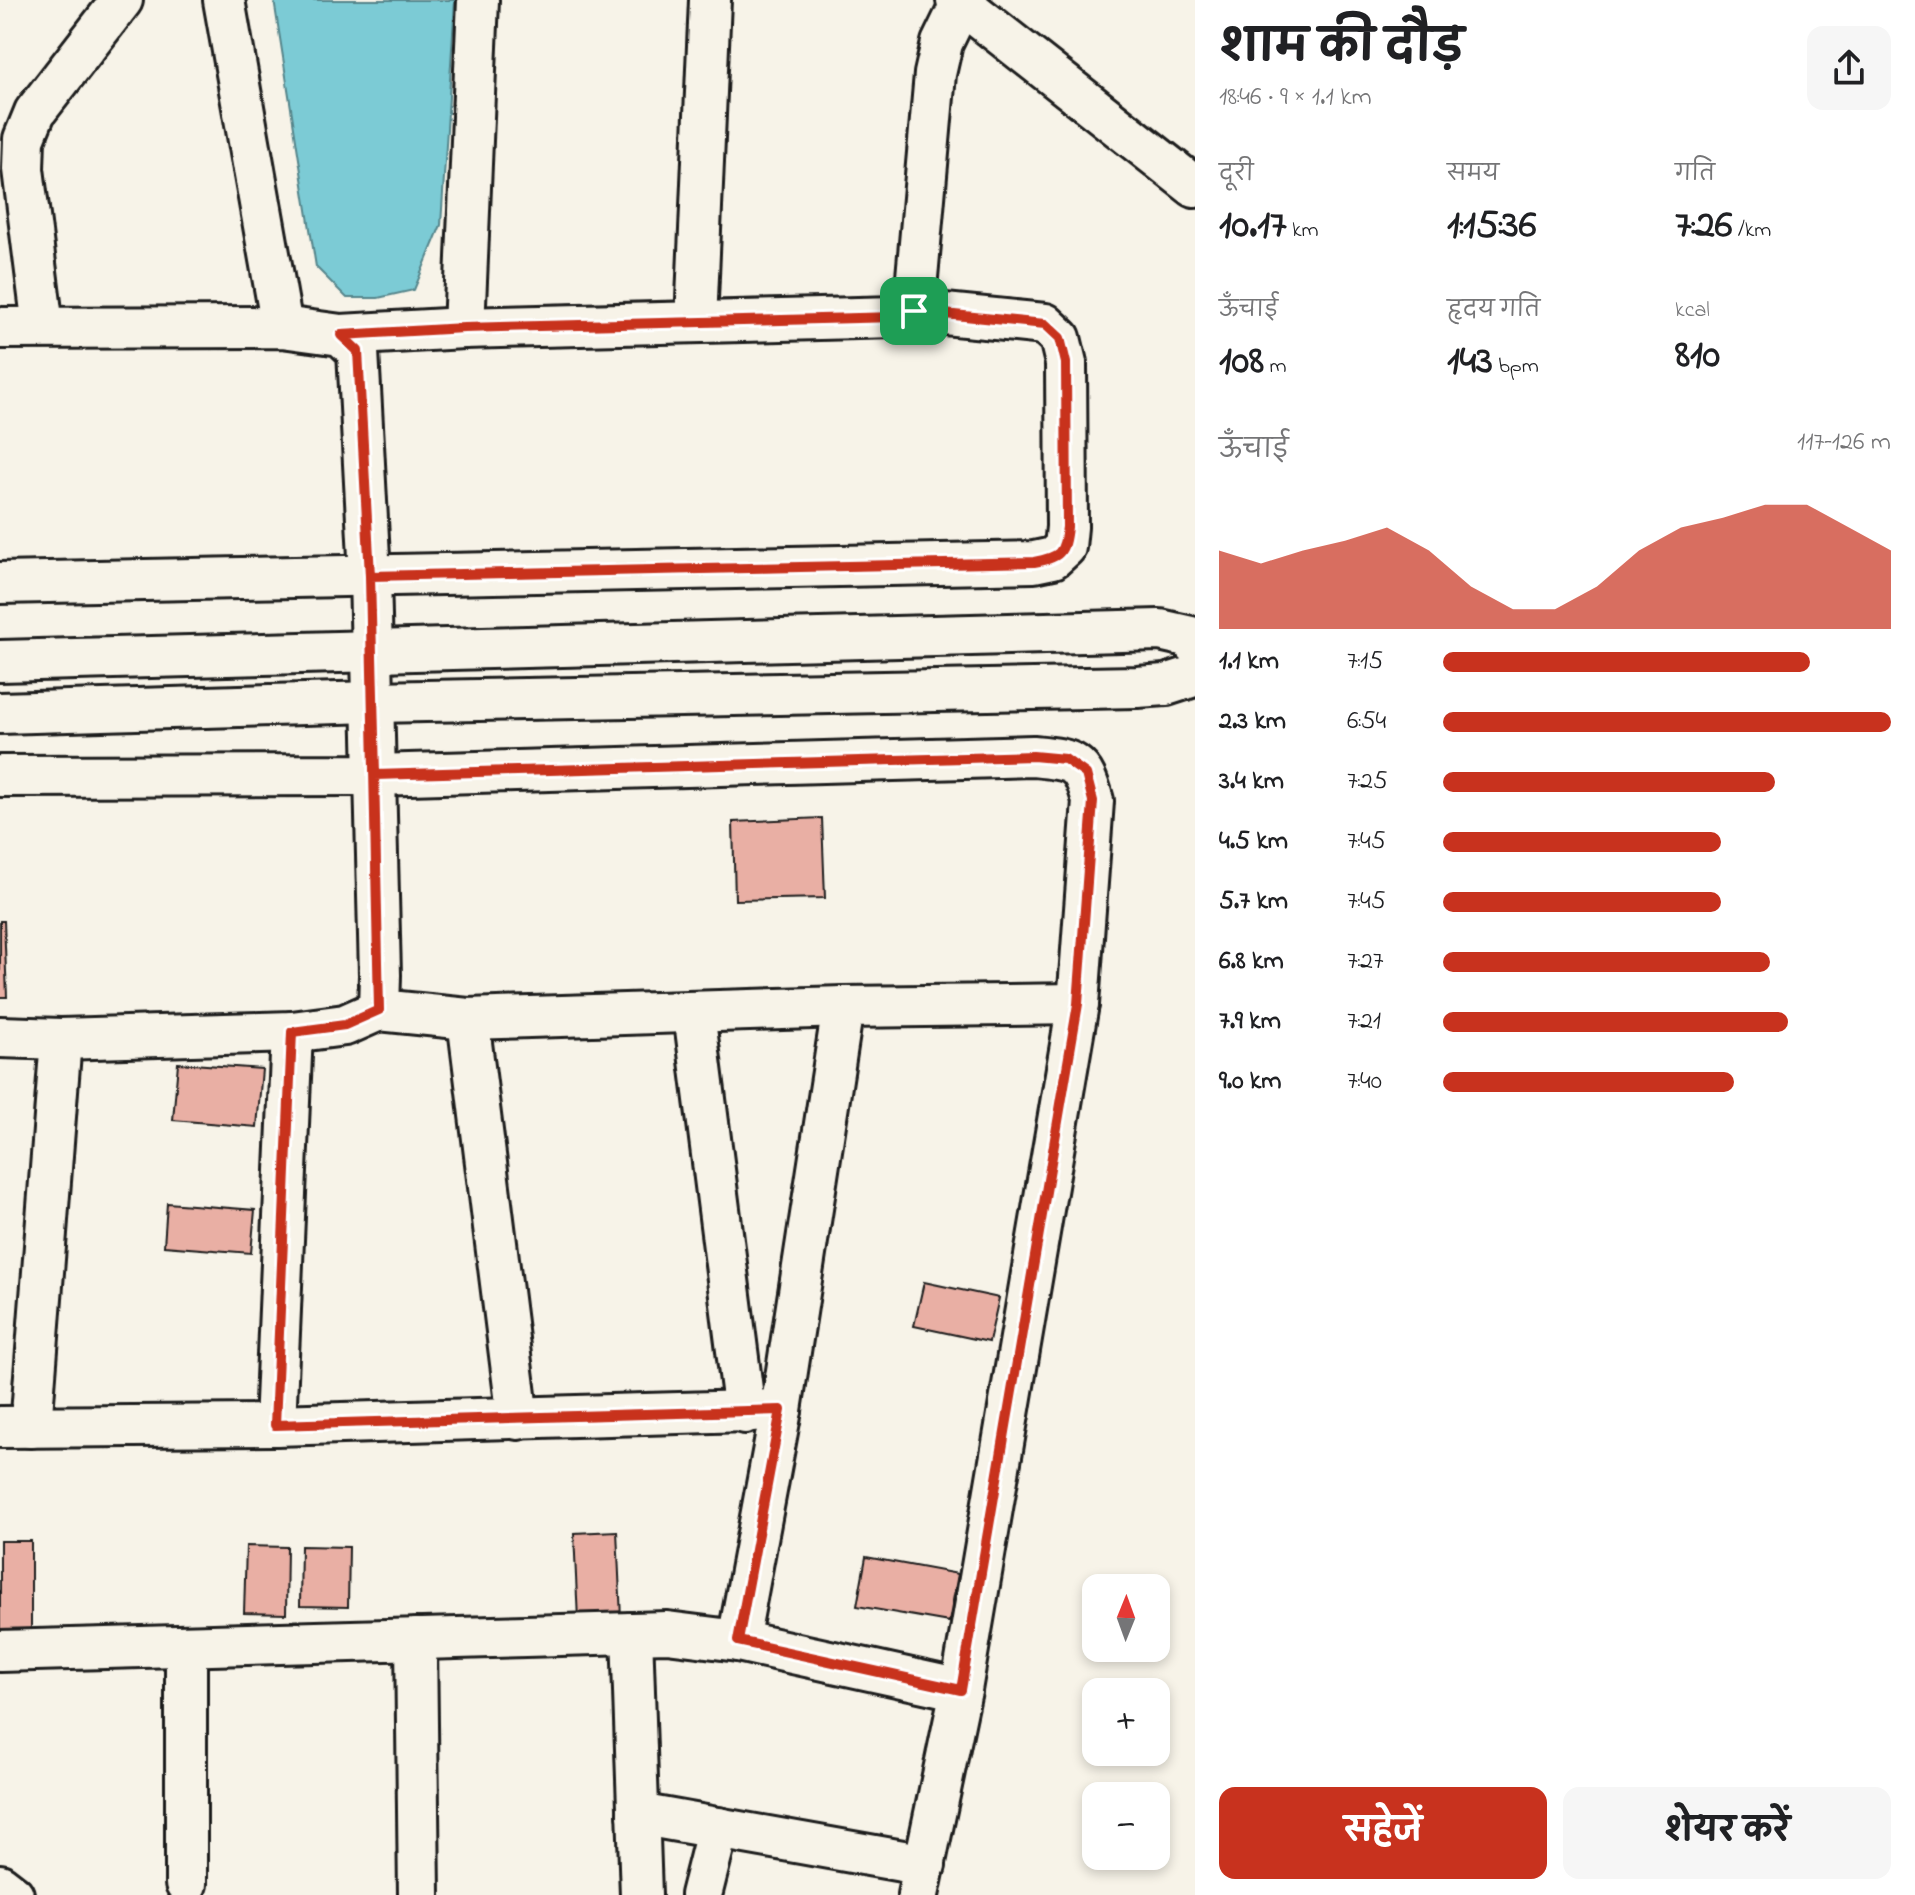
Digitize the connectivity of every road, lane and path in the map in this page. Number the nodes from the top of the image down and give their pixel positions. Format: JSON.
{"nodes":[{"id":1,"x":122,"y":0,"type":"edge"},
{"id":2,"x":224,"y":0,"type":"edge"},
{"id":3,"x":478,"y":0,"type":"edge"},
{"id":4,"x":710,"y":0,"type":"edge"},
{"id":5,"x":959,"y":2,"type":"edge"},
{"id":6,"x":1195,"y":187,"type":"edge"},
{"id":7,"x":914,"y":311,"type":"junction"},
{"id":8,"x":696,"y":322,"type":"junction"},
{"id":9,"x":43,"y":327,"type":"junction"},
{"id":10,"x":282,"y":327,"type":"junction"},
{"id":11,"x":0,"y":328,"type":"edge"},
{"id":12,"x":464,"y":328,"type":"junction"},
{"id":13,"x":341,"y":335,"type":"junction"},
{"id":14,"x":370,"y":576,"type":"junction"},
{"id":15,"x":0,"y":583,"type":"edge"},
{"id":16,"x":1195,"y":645,"type":"edge"},
{"id":17,"x":372,"y":650,"type":"junction"},
{"id":18,"x":0,"y":661,"type":"edge"},
{"id":19,"x":1195,"y":674,"type":"edge"},
{"id":20,"x":373,"y":702,"type":"junction"},
{"id":21,"x":0,"y":713,"type":"edge"},
{"id":22,"x":375,"y":775,"type":"junction"},
{"id":23,"x":0,"y":776,"type":"edge"},
{"id":24,"x":1078,"y":1004,"type":"junction"},
{"id":25,"x":843,"y":1007,"type":"junction"},
{"id":26,"x":379,"y":1010,"type":"junction"},
{"id":27,"x":694,"y":1013,"type":"junction"},
{"id":28,"x":468,"y":1019,"type":"junction"},
{"id":29,"x":292,"y":1032,"type":"junction"},
{"id":30,"x":0,"y":1037,"type":"edge"},
{"id":31,"x":61,"y":1039,"type":"junction"},
{"id":32,"x":763,"y":1411,"type":"junction"},
{"id":33,"x":518,"y":1419,"type":"junction"},
{"id":34,"x":275,"y":1425,"type":"junction"},
{"id":35,"x":15,"y":1427,"type":"edge"},
{"id":36,"x":632,"y":1633,"type":"junction"},
{"id":37,"x":416,"y":1639,"type":"junction"},
{"id":38,"x":738,"y":1641,"type":"junction"},
{"id":39,"x":186,"y":1646,"type":"junction"},
{"id":40,"x":0,"y":1651,"type":"edge"},
{"id":41,"x":961,"y":1690,"type":"junction"},
{"id":42,"x":638,"y":1814,"type":"junction"},
{"id":43,"x":718,"y":1828,"type":"junction"},
{"id":44,"x":921,"y":1880,"type":"edge"},
{"id":45,"x":186,"y":1884,"type":"dead end"},
{"id":46,"x":0,"y":1885,"type":"edge"},
{"id":47,"x":13,"y":1895,"type":"edge"},
{"id":48,"x":419,"y":1895,"type":"edge"},
{"id":49,"x":641,"y":1895,"type":"edge"},
{"id":50,"x":701,"y":1895,"type":"edge"}],
"edges":[{"from":1,"to":9,"type":"street"},
{"from":2,"to":10,"type":"street"},
{"from":3,"to":12,"type":"street"},
{"from":4,"to":8,"type":"street"},
{"from":5,"to":6,"type":"street"},
{"from":5,"to":7,"type":"street"},
{"from":7,"to":8,"type":"street"},
{"from":7,"to":14,"type":"street"},
{"from":8,"to":12,"type":"street"},
{"from":9,"to":10,"type":"street"},
{"from":9,"to":11,"type":"street"},
{"from":10,"to":13,"type":"street"},
{"from":12,"to":13,"type":"street"},
{"from":13,"to":14,"type":"street"},
{"from":14,"to":15,"type":"street"},
{"from":14,"to":17,"type":"street"},
{"from":16,"to":17,"type":"street"},
{"from":17,"to":18,"type":"street"},
{"from":17,"to":20,"type":"street"},
{"from":19,"to":20,"type":"street"},
{"from":20,"to":21,"type":"street"},
{"from":20,"to":22,"type":"street"},
{"from":22,"to":23,"type":"street"},
{"from":22,"to":24,"type":"street"},
{"from":22,"to":26,"type":"street"},
{"from":24,"to":25,"type":"street"},
{"from":24,"to":41,"type":"street"},
{"from":25,"to":27,"type":"street"},
{"from":25,"to":32,"type":"street"},
{"from":26,"to":28,"type":"street"},
{"from":26,"to":29,"type":"street"},
{"from":27,"to":28,"type":"street"},
{"from":27,"to":32,"type":"street"},
{"from":28,"to":33,"type":"street"},
{"from":29,"to":31,"type":"street"},
{"from":29,"to":34,"type":"street"},
{"from":30,"to":31,"type":"street"},
{"from":31,"to":35,"type":"street"},
{"from":32,"to":33,"type":"street"},
{"from":32,"to":38,"type":"street"},
{"from":33,"to":34,"type":"street"},
{"from":34,"to":35,"type":"street"},
{"from":36,"to":37,"type":"street"},
{"from":36,"to":38,"type":"street"},
{"from":36,"to":42,"type":"street"},
{"from":37,"to":39,"type":"street"},
{"from":37,"to":48,"type":"street"},
{"from":38,"to":41,"type":"street"},
{"from":39,"to":40,"type":"street"},
{"from":39,"to":45,"type":"street"},
{"from":41,"to":44,"type":"street"},
{"from":42,"to":43,"type":"street"},
{"from":42,"to":49,"type":"street"},
{"from":43,"to":44,"type":"street"},
{"from":43,"to":50,"type":"street"},
{"from":46,"to":47,"type":"street"}]}
